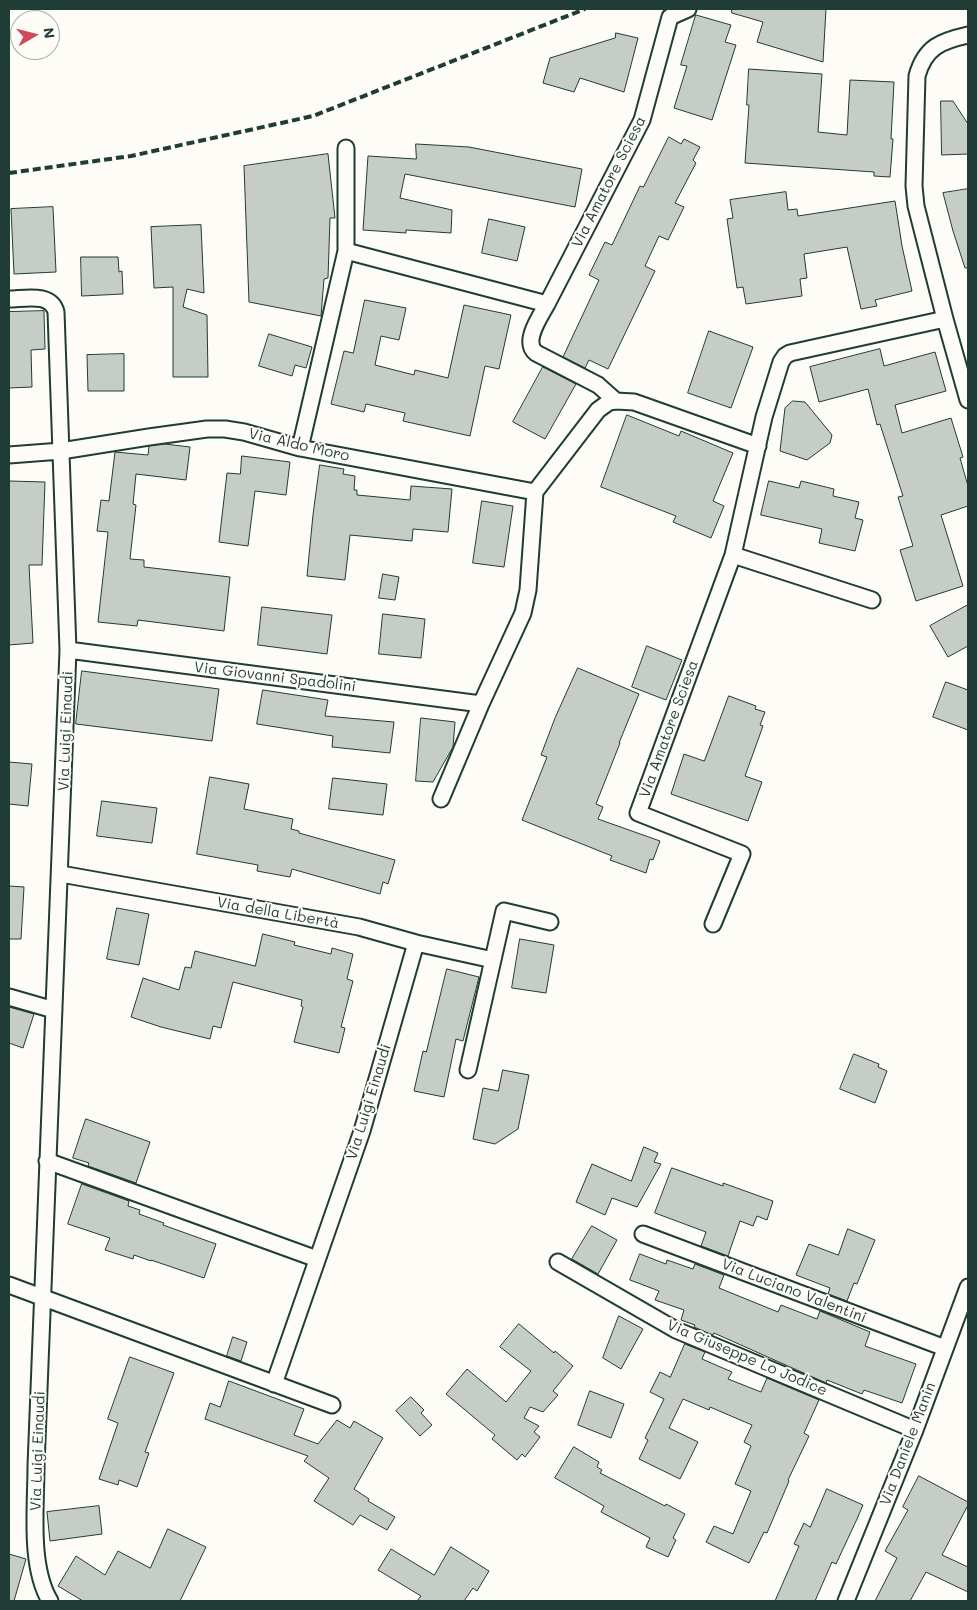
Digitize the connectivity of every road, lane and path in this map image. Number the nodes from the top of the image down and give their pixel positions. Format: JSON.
{"nodes":[{"id":1,"x":688,"y":9,"type":"edge"},
{"id":2,"x":968,"y":35,"type":"edge"},
{"id":3,"x":346,"y":148,"type":"dead end"},
{"id":4,"x":346,"y":251,"type":"junction"},
{"id":5,"x":9,"y":299,"type":"edge"},
{"id":6,"x":547,"y":304,"type":"junction"},
{"id":7,"x":945,"y":319,"type":"junction"},
{"id":8,"x":968,"y":400,"type":"edge"},
{"id":9,"x":616,"y":401,"type":"junction"},
{"id":10,"x":758,"y":446,"type":"junction"},
{"id":11,"x":300,"y":448,"type":"junction"},
{"id":12,"x":61,"y":451,"type":"junction"},
{"id":13,"x":9,"y":455,"type":"edge"},
{"id":14,"x":535,"y":492,"type":"junction"},
{"id":15,"x":733,"y":555,"type":"junction"},
{"id":16,"x":872,"y":600,"type":"dead end"},
{"id":17,"x":68,"y":650,"type":"junction"},
{"id":18,"x":481,"y":704,"type":"junction"},
{"id":19,"x":441,"y":799,"type":"dead end"},
{"id":20,"x":61,"y":874,"type":"junction"},
{"id":21,"x":550,"y":922,"type":"dead end"},
{"id":22,"x":713,"y":924,"type":"dead end"},
{"id":23,"x":416,"y":943,"type":"junction"},
{"id":24,"x":493,"y":960,"type":"junction"},
{"id":25,"x":9,"y":996,"type":"edge"},
{"id":26,"x":54,"y":1010,"type":"junction"},
{"id":27,"x":468,"y":1070,"type":"dead end"},
{"id":28,"x":47,"y":1161,"type":"junction"},
{"id":29,"x":643,"y":1234,"type":"dead end"},
{"id":30,"x":317,"y":1259,"type":"junction"},
{"id":31,"x":558,"y":1262,"type":"dead end"},
{"id":32,"x":9,"y":1285,"type":"edge"},
{"id":33,"x":968,"y":1287,"type":"edge"},
{"id":34,"x":44,"y":1298,"type":"junction"},
{"id":35,"x":944,"y":1348,"type":"junction"},
{"id":36,"x":274,"y":1384,"type":"junction"},
{"id":37,"x":332,"y":1405,"type":"dead end"},
{"id":38,"x":915,"y":1430,"type":"junction"},
{"id":39,"x":50,"y":1601,"type":"edge"},
{"id":40,"x":846,"y":1601,"type":"edge"}],
"edges":[{"from":1,"to":6,"type":"street","name":"Via Amatore Sciesa"},
{"from":2,"to":7,"type":"street"},
{"from":3,"to":4,"type":"street"},
{"from":4,"to":6,"type":"street"},
{"from":4,"to":11,"type":"street"},
{"from":5,"to":12,"type":"street"},
{"from":6,"to":9,"type":"street","name":"Via Amatore Sciesa"},
{"from":7,"to":8,"type":"street"},
{"from":7,"to":10,"type":"street","name":"Via Amatore Sciesa"},
{"from":9,"to":10,"type":"street"},
{"from":9,"to":14,"type":"street"},
{"from":10,"to":15,"type":"street","name":"Via Amatore Sciesa"},
{"from":11,"to":12,"type":"street","name":"Via Aldo Moro"},
{"from":11,"to":14,"type":"street","name":"Via Aldo Moro"},
{"from":12,"to":13,"type":"street","name":"Via Aldo Moro"},
{"from":12,"to":17,"type":"street","name":"Via Luigi Einaudi"},
{"from":14,"to":18,"type":"street"},
{"from":15,"to":16,"type":"street"},
{"from":15,"to":22,"type":"street","name":"Via Amatore Sciesa"},
{"from":17,"to":18,"type":"street","name":"Via Giovanni Spadolini"},
{"from":17,"to":20,"type":"street","name":"Via Luigi Einaudi"},
{"from":18,"to":19,"type":"street"},
{"from":20,"to":23,"type":"street","name":"Via della Libertà"},
{"from":20,"to":26,"type":"street","name":"Via Luigi Einaudi"},
{"from":21,"to":24,"type":"street"},
{"from":23,"to":24,"type":"street","name":"Via della Libertà"},
{"from":23,"to":30,"type":"street","name":"Via Luigi Einaudi"},
{"from":24,"to":27,"type":"street"},
{"from":25,"to":26,"type":"street"},
{"from":26,"to":28,"type":"street","name":"Via Luigi Einaudi"},
{"from":28,"to":30,"type":"street"},
{"from":28,"to":34,"type":"street","name":"Via Luigi Einaudi"},
{"from":29,"to":35,"type":"street","name":"Via Luciano Valentini"},
{"from":30,"to":36,"type":"street","name":"Via Luigi Einaudi"},
{"from":31,"to":38,"type":"street","name":"Via Giuseppe Lo Jodice"},
{"from":32,"to":34,"type":"street"},
{"from":33,"to":35,"type":"street","name":"Via Daniele Manin"},
{"from":34,"to":36,"type":"street"},
{"from":34,"to":39,"type":"street","name":"Via Luigi Einaudi"},
{"from":35,"to":38,"type":"street","name":"Via Daniele Manin"},
{"from":36,"to":37,"type":"street"},
{"from":38,"to":40,"type":"street","name":"Via Daniele Manin"}]}
